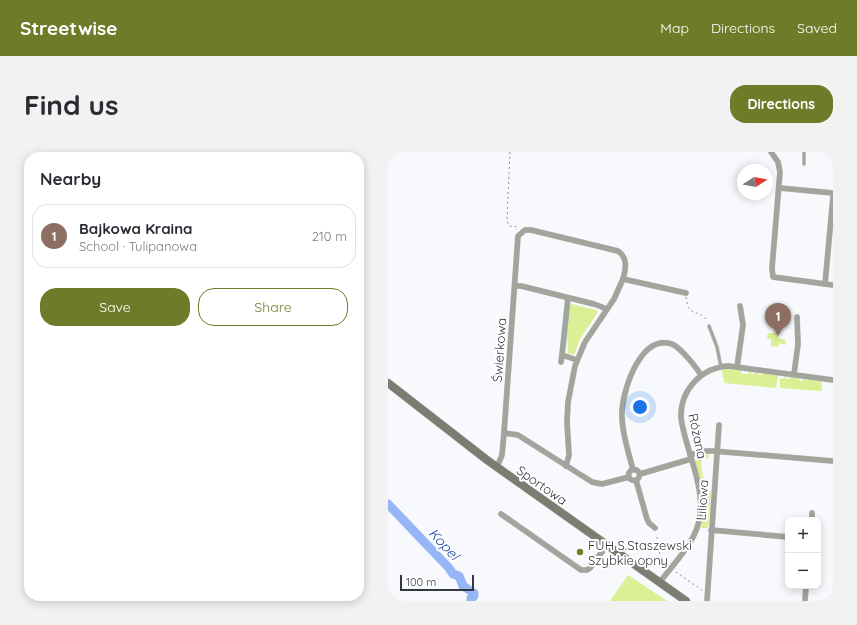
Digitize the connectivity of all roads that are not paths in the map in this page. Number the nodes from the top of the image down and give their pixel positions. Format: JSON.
{"nodes":[{"id":1,"x":771,"y":152,"type":"edge"},
{"id":2,"x":804,"y":152,"type":"edge"},
{"id":3,"x":804,"y":164,"type":"dead end"},
{"id":4,"x":780,"y":188,"type":"junction"},
{"id":5,"x":833,"y":192,"type":"edge"},
{"id":6,"x":833,"y":198,"type":"edge"},
{"id":7,"x":623,"y":279,"type":"junction"},
{"id":8,"x":825,"y":284,"type":"junction"},
{"id":9,"x":833,"y":285,"type":"edge"},
{"id":10,"x":515,"y":286,"type":"junction"},
{"id":11,"x":686,"y":294,"type":"road end"},
{"id":12,"x":568,"y":298,"type":"junction"},
{"id":13,"x":740,"y":306,"type":"dead end"},
{"id":14,"x":607,"y":309,"type":"junction"},
{"id":15,"x":797,"y":317,"type":"dead end"},
{"id":16,"x":709,"y":326,"type":"road end"},
{"id":17,"x":577,"y":360,"type":"junction"},
{"id":18,"x":721,"y":367,"type":"junction"},
{"id":19,"x":737,"y":367,"type":"junction"},
{"id":20,"x":794,"y":374,"type":"junction"},
{"id":21,"x":701,"y":375,"type":"junction"},
{"id":22,"x":833,"y":380,"type":"edge"},
{"id":23,"x":388,"y":383,"type":"edge"},
{"id":24,"x":719,"y":425,"type":"dead end"},
{"id":25,"x":504,"y":433,"type":"junction"},
{"id":26,"x":717,"y":451,"type":"junction"},
{"id":27,"x":691,"y":457,"type":"junction"},
{"id":28,"x":833,"y":461,"type":"edge"},
{"id":29,"x":566,"y":466,"type":"junction"},
{"id":30,"x":497,"y":467,"type":"junction"},
{"id":31,"x":633,"y":470,"type":"junction"},
{"id":32,"x":640,"y":474,"type":"junction"},
{"id":33,"x":629,"y":477,"type":"junction"},
{"id":34,"x":636,"y":480,"type":"junction"},
{"id":35,"x":812,"y":513,"type":"dead end"},
{"id":36,"x":501,"y":514,"type":"dead end"},
{"id":37,"x":812,"y":517,"type":"edge"},
{"id":38,"x":655,"y":528,"type":"dead end"},
{"id":39,"x":711,"y":530,"type":"junction"},
{"id":40,"x":785,"y":537,"type":"edge"},
{"id":41,"x":607,"y":545,"type":"junction"},
{"id":42,"x":660,"y":582,"type":"junction"},
{"id":43,"x":806,"y":589,"type":"edge"},
{"id":44,"x":686,"y":601,"type":"edge"},
{"id":45,"x":707,"y":601,"type":"edge"},
{"id":46,"x":805,"y":601,"type":"edge"}],
"edges":[{"from":1,"to":4,"type":"street"},
{"from":2,"to":3,"type":"lane"},
{"from":4,"to":5,"type":"street"},
{"from":4,"to":8,"type":"street"},
{"from":6,"to":8,"type":"street"},
{"from":7,"to":10,"type":"street","name":"Świerkowa"},
{"from":7,"to":11,"type":"street"},
{"from":7,"to":14,"type":"street"},
{"from":8,"to":9,"type":"street"},
{"from":10,"to":12,"type":"street"},
{"from":10,"to":25,"type":"street","name":"Świerkowa"},
{"from":12,"to":14,"type":"street"},
{"from":12,"to":17,"type":"street"},
{"from":13,"to":19,"type":"street"},
{"from":14,"to":17,"type":"street"},
{"from":15,"to":20,"type":"street"},
{"from":16,"to":18,"type":"lane"},
{"from":17,"to":29,"type":"street"},
{"from":18,"to":19,"type":"street","name":"Różana"},
{"from":18,"to":21,"type":"street","name":"Różana"},
{"from":19,"to":20,"type":"street","name":"Różana"},
{"from":20,"to":22,"type":"street","name":"Różana"},
{"from":21,"to":27,"type":"street","name":"Różana"},
{"from":21,"to":31,"type":"street"},
{"from":23,"to":30,"type":"street","name":"Sportowa"},
{"from":24,"to":26,"type":"street","name":"Liliowa"},
{"from":25,"to":29,"type":"street"},
{"from":25,"to":30,"type":"street","name":"Świerkowa"},
{"from":26,"to":27,"type":"street"},
{"from":26,"to":28,"type":"street"},
{"from":26,"to":39,"type":"street","name":"Liliowa"},
{"from":27,"to":32,"type":"street"},
{"from":27,"to":42,"type":"street","name":"Różana"},
{"from":29,"to":33,"type":"street"},
{"from":30,"to":41,"type":"street","name":"Sportowa"},
{"from":31,"to":32,"type":"street"},
{"from":31,"to":33,"type":"street"},
{"from":32,"to":34,"type":"street"},
{"from":33,"to":34,"type":"street"},
{"from":34,"to":38,"type":"street"},
{"from":35,"to":37,"type":"street"},
{"from":36,"to":41,"type":"street"},
{"from":39,"to":40,"type":"street"},
{"from":39,"to":45,"type":"street","name":"Liliowa"},
{"from":41,"to":42,"type":"street","name":"Sportowa"},
{"from":42,"to":44,"type":"street","name":"Sportowa"},
{"from":43,"to":46,"type":"street"}]}
